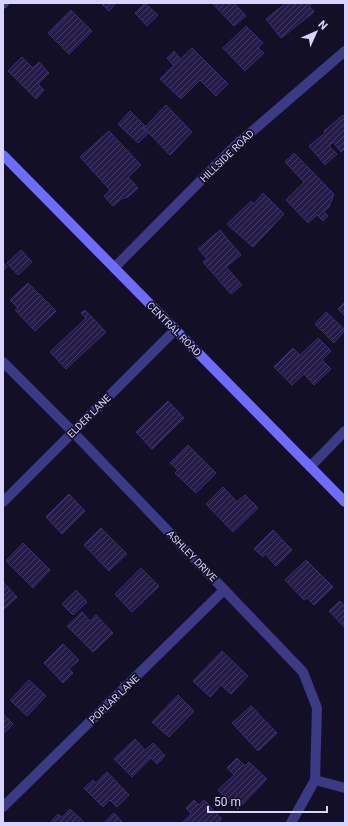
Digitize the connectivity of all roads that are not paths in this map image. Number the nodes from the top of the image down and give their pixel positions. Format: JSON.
{"nodes":[{"id":1,"x":345,"y":51,"type":"edge"},
{"id":2,"x":3,"y":155,"type":"edge"},
{"id":3,"x":114,"y":268,"type":"junction"},
{"id":4,"x":175,"y":330,"type":"junction"},
{"id":5,"x":3,"y":362,"type":"edge"},
{"id":6,"x":345,"y":431,"type":"edge"},
{"id":7,"x":73,"y":432,"type":"junction"},
{"id":8,"x":310,"y":467,"type":"junction"},
{"id":9,"x":3,"y":502,"type":"edge"},
{"id":10,"x":345,"y":502,"type":"edge"},
{"id":11,"x":224,"y":590,"type":"junction"},
{"id":12,"x":315,"y":780,"type":"junction"},
{"id":13,"x":345,"y":788,"type":"edge"},
{"id":14,"x":3,"y":807,"type":"edge"},
{"id":15,"x":291,"y":823,"type":"edge"}],
"edges":[{"from":1,"to":3,"type":"street","name":"HILLSIDE ROAD"},
{"from":2,"to":3,"type":"main road","name":"CENTRAL ROAD"},
{"from":3,"to":4,"type":"main road","name":"CENTRAL ROAD"},
{"from":4,"to":7,"type":"street","name":"ELDER LANE"},
{"from":4,"to":8,"type":"main road","name":"CENTRAL ROAD"},
{"from":5,"to":7,"type":"street","name":"ASHLEY DRIVE"},
{"from":6,"to":8,"type":"street"},
{"from":7,"to":9,"type":"street","name":"ELDER LANE"},
{"from":7,"to":11,"type":"street","name":"ASHLEY DRIVE"},
{"from":8,"to":10,"type":"main road","name":"CENTRAL ROAD"},
{"from":11,"to":12,"type":"street","name":"ASHLEY DRIVE"},
{"from":11,"to":14,"type":"street","name":"POPLAR LANE"},
{"from":12,"to":13,"type":"street"},
{"from":12,"to":15,"type":"street"}]}
